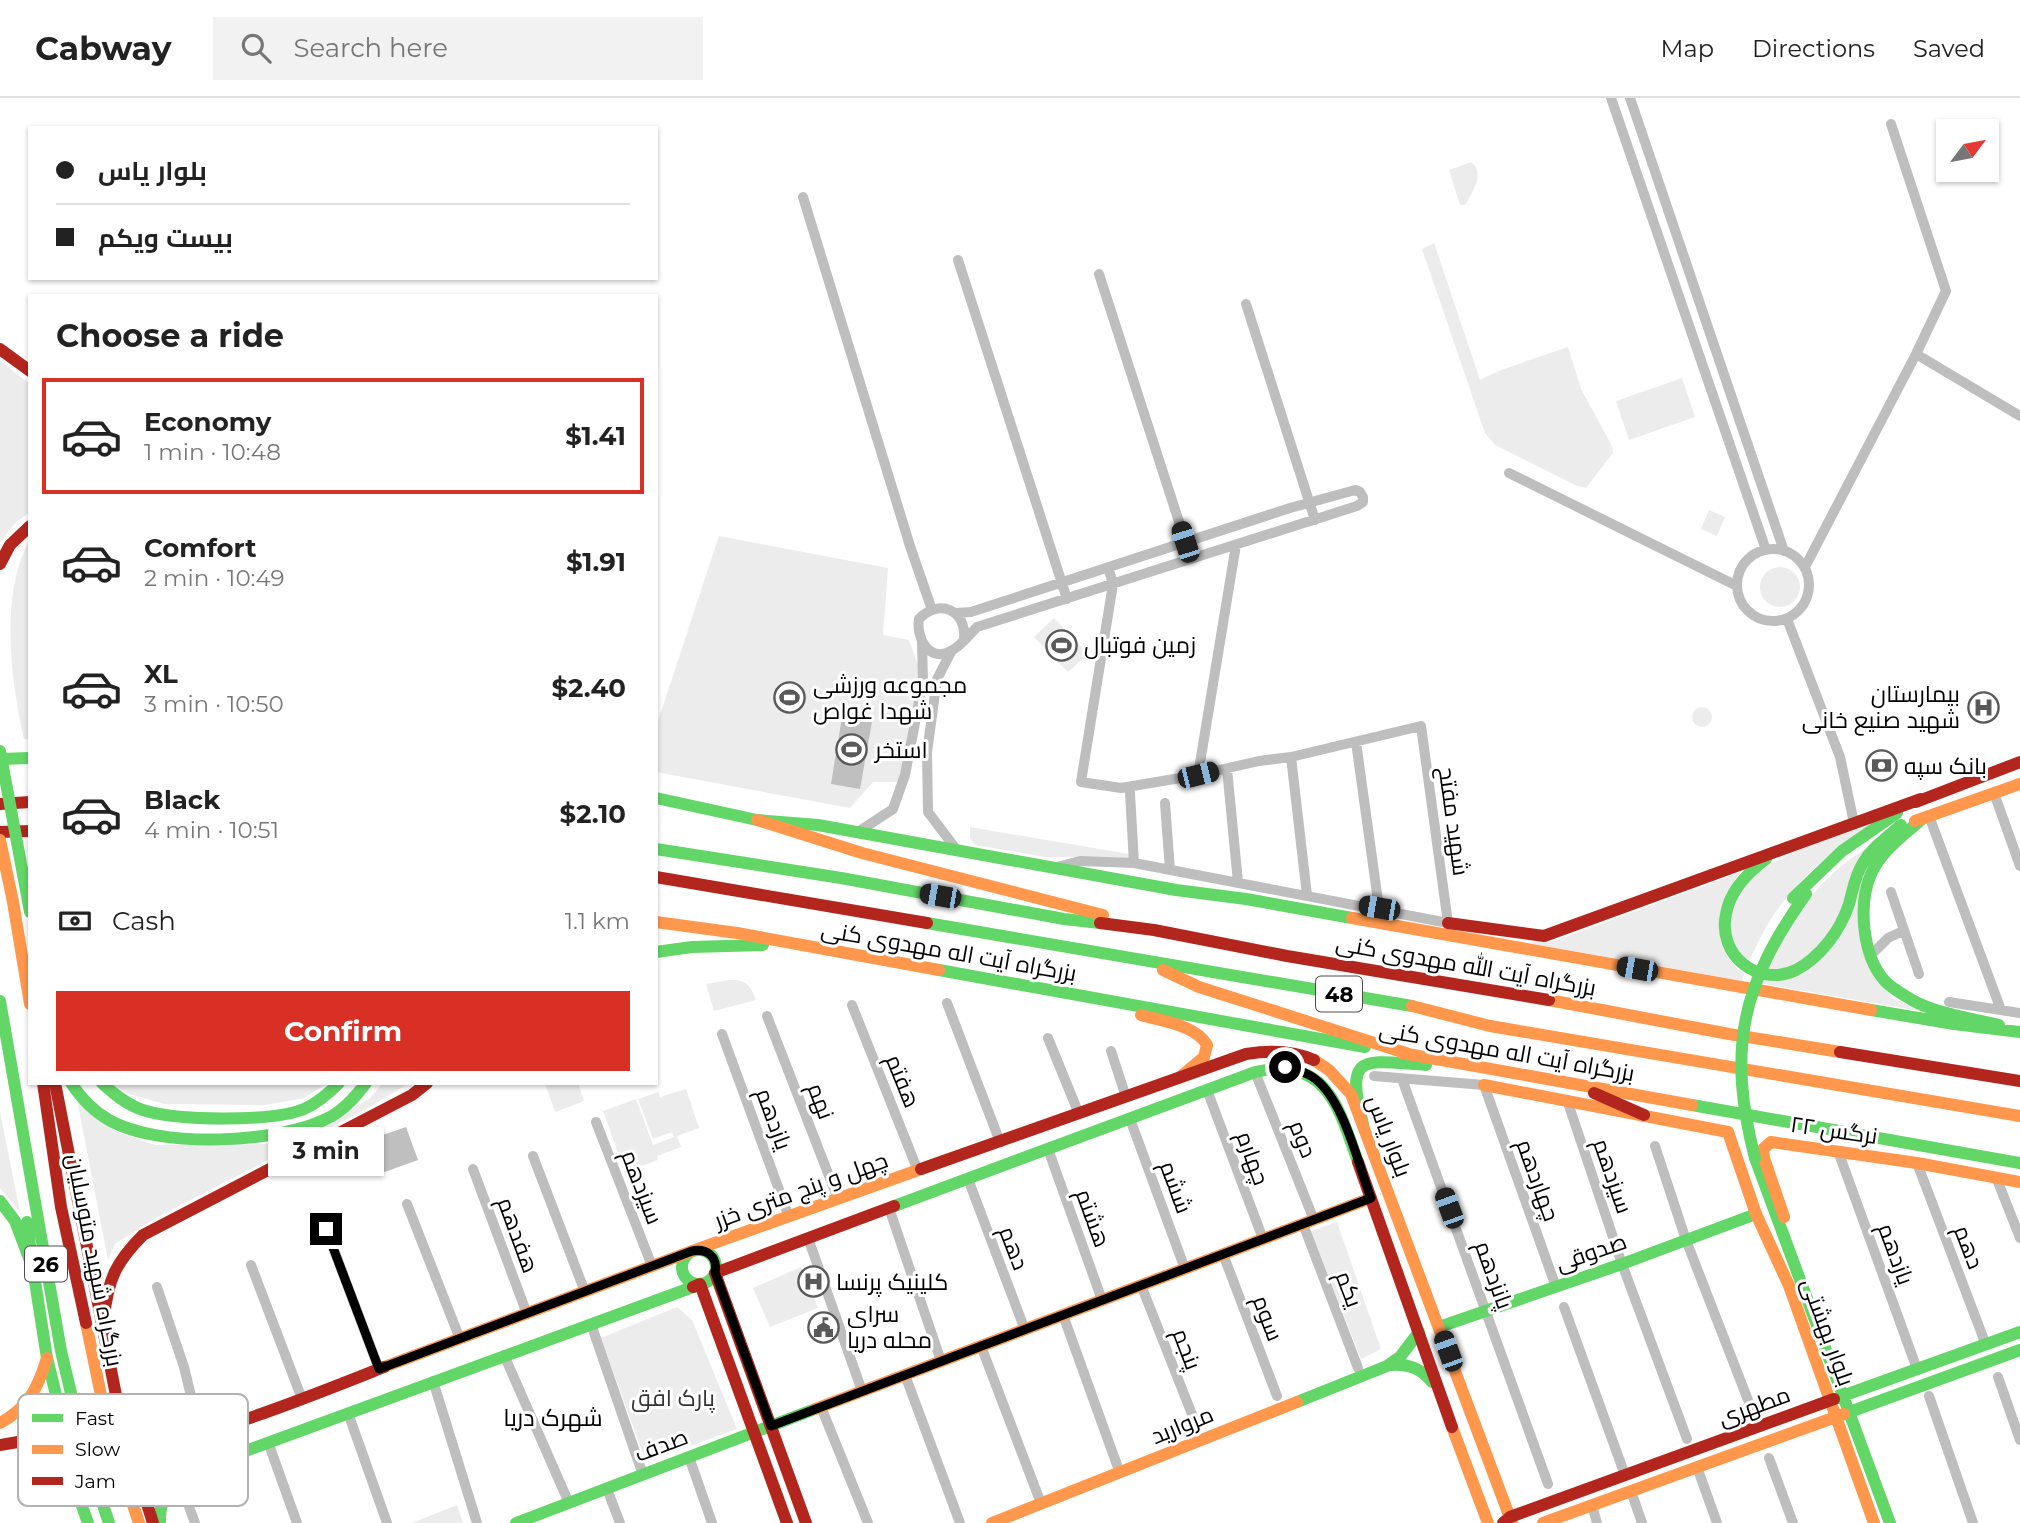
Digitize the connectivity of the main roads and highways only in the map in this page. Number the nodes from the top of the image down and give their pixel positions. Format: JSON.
{"nodes":[{"id":1,"x":0,"y":349,"type":"edge"},
{"id":2,"x":28,"y":370,"type":"edge"},
{"id":3,"x":28,"y":528,"type":"edge"},
{"id":4,"x":0,"y":564,"type":"edge"},
{"id":5,"x":0,"y":751,"type":"edge"},
{"id":6,"x":28,"y":758,"type":"edge"},
{"id":7,"x":0,"y":759,"type":"edge"},
{"id":8,"x":2020,"y":762,"type":"edge"},
{"id":9,"x":2020,"y":784,"type":"edge"},
{"id":10,"x":658,"y":798,"type":"edge"},
{"id":11,"x":1921,"y":799,"type":"junction"},
{"id":12,"x":26,"y":802,"type":"edge"},
{"id":13,"x":0,"y":804,"type":"edge"},
{"id":14,"x":1925,"y":818,"type":"junction"},
{"id":15,"x":757,"y":820,"type":"junction"},
{"id":16,"x":1901,"y":825,"type":"junction"},
{"id":17,"x":28,"y":831,"type":"edge"},
{"id":18,"x":0,"y":832,"type":"edge"},
{"id":19,"x":0,"y":840,"type":"edge"},
{"id":20,"x":1788,"y":846,"type":"junction"},
{"id":21,"x":658,"y":849,"type":"edge"},
{"id":22,"x":658,"y":877,"type":"edge"},
{"id":23,"x":28,"y":884,"type":"edge"},
{"id":24,"x":0,"y":887,"type":"edge"},
{"id":25,"x":28,"y":901,"type":"edge"},
{"id":26,"x":658,"y":922,"type":"edge"},
{"id":27,"x":1448,"y":923,"type":"road end"},
{"id":28,"x":1480,"y":928,"type":"junction"},
{"id":29,"x":1154,"y":930,"type":"junction"},
{"id":30,"x":1455,"y":937,"type":"junction"},
{"id":31,"x":787,"y":944,"type":"junction"},
{"id":32,"x":1506,"y":946,"type":"junction"},
{"id":33,"x":658,"y":953,"type":"edge"},
{"id":34,"x":1140,"y":960,"type":"junction"},
{"id":35,"x":28,"y":992,"type":"edge"},
{"id":36,"x":1080,"y":995,"type":"junction"},
{"id":37,"x":0,"y":1001,"type":"edge"},
{"id":38,"x":2020,"y":1031,"type":"edge"},
{"id":39,"x":0,"y":1049,"type":"edge"},
{"id":40,"x":1412,"y":1055,"type":"junction"},
{"id":41,"x":1307,"y":1056,"type":"joint"},
{"id":42,"x":1469,"y":1065,"type":"junction"},
{"id":43,"x":1299,"y":1070,"type":"joint"},
{"id":44,"x":1179,"y":1078,"type":"junction"},
{"id":45,"x":2020,"y":1081,"type":"edge"},
{"id":46,"x":1574,"y":1084,"type":"junction"},
{"id":47,"x":43,"y":1085,"type":"edge"},
{"id":48,"x":55,"y":1085,"type":"edge"},
{"id":49,"x":73,"y":1085,"type":"edge"},
{"id":50,"x":105,"y":1085,"type":"edge"},
{"id":51,"x":337,"y":1085,"type":"edge"},
{"id":52,"x":365,"y":1085,"type":"edge"},
{"id":53,"x":424,"y":1085,"type":"edge"},
{"id":54,"x":1484,"y":1085,"type":"road end"},
{"id":55,"x":1356,"y":1106,"type":"junction"},
{"id":56,"x":1341,"y":1114,"type":"junction"},
{"id":57,"x":1644,"y":1115,"type":"junction"},
{"id":58,"x":2020,"y":1116,"type":"edge"},
{"id":59,"x":1363,"y":1124,"type":"junction"},
{"id":60,"x":63,"y":1132,"type":"junction"},
{"id":61,"x":1749,"y":1157,"type":"junction"},
{"id":62,"x":2020,"y":1163,"type":"edge"},
{"id":63,"x":2020,"y":1182,"type":"edge"},
{"id":64,"x":1371,"y":1198,"type":"junction"},
{"id":65,"x":0,"y":1201,"type":"edge"},
{"id":66,"x":61,"y":1207,"type":"junction"},
{"id":67,"x":1756,"y":1214,"type":"junction"},
{"id":68,"x":692,"y":1251,"type":"junction"},
{"id":69,"x":1794,"y":1265,"type":"junction"},
{"id":70,"x":33,"y":1269,"type":"junction"},
{"id":71,"x":715,"y":1272,"type":"junction"},
{"id":72,"x":700,"y":1284,"type":"junction"},
{"id":73,"x":1791,"y":1290,"type":"junction"},
{"id":74,"x":1439,"y":1327,"type":"junction"},
{"id":75,"x":1419,"y":1332,"type":"junction"},
{"id":76,"x":2020,"y":1332,"type":"edge"},
{"id":77,"x":102,"y":1333,"type":"junction"},
{"id":78,"x":2020,"y":1350,"type":"edge"},
{"id":79,"x":47,"y":1358,"type":"junction"},
{"id":80,"x":1387,"y":1366,"type":"junction"},
{"id":81,"x":68,"y":1381,"type":"junction"},
{"id":82,"x":1438,"y":1391,"type":"junction"},
{"id":83,"x":35,"y":1394,"type":"edge"},
{"id":84,"x":56,"y":1394,"type":"edge"},
{"id":85,"x":70,"y":1394,"type":"edge"},
{"id":86,"x":71,"y":1394,"type":"edge"},
{"id":87,"x":101,"y":1394,"type":"edge"},
{"id":88,"x":115,"y":1394,"type":"edge"},
{"id":89,"x":1845,"y":1396,"type":"junction"},
{"id":90,"x":1830,"y":1401,"type":"junction"},
{"id":91,"x":18,"y":1411,"type":"edge"},
{"id":92,"x":1850,"y":1412,"type":"junction"},
{"id":93,"x":1836,"y":1417,"type":"junction"},
{"id":94,"x":248,"y":1419,"type":"edge"},
{"id":95,"x":0,"y":1423,"type":"edge"},
{"id":96,"x":771,"y":1426,"type":"junction"},
{"id":97,"x":754,"y":1433,"type":"junction"},
{"id":98,"x":18,"y":1441,"type":"edge"},
{"id":99,"x":0,"y":1444,"type":"edge"},
{"id":100,"x":248,"y":1449,"type":"edge"},
{"id":101,"x":82,"y":1506,"type":"edge"},
{"id":102,"x":90,"y":1506,"type":"edge"},
{"id":103,"x":102,"y":1506,"type":"edge"},
{"id":104,"x":133,"y":1506,"type":"edge"},
{"id":105,"x":148,"y":1506,"type":"edge"},
{"id":106,"x":1508,"y":1521,"type":"edge"},
{"id":107,"x":522,"y":1522,"type":"edge"},
{"id":108,"x":88,"y":1523,"type":"edge"},
{"id":109,"x":94,"y":1523,"type":"edge"},
{"id":110,"x":109,"y":1523,"type":"edge"},
{"id":111,"x":139,"y":1523,"type":"edge"},
{"id":112,"x":153,"y":1523,"type":"edge"},
{"id":113,"x":787,"y":1523,"type":"edge"},
{"id":114,"x":806,"y":1523,"type":"edge"},
{"id":115,"x":992,"y":1523,"type":"edge"},
{"id":116,"x":1488,"y":1523,"type":"edge"},
{"id":117,"x":1543,"y":1523,"type":"edge"},
{"id":118,"x":1874,"y":1523,"type":"edge"},
{"id":119,"x":1891,"y":1523,"type":"edge"}],
"edges":[{"from":1,"to":2,"type":"main road"},
{"from":3,"to":4,"type":"main road"},
{"from":5,"to":25,"type":"main road","bridge":true},
{"from":6,"to":7,"type":"main road"},
{"from":8,"to":11,"type":"main road"},
{"from":9,"to":14,"type":"main road"},
{"from":10,"to":15,"type":"main road"},
{"from":11,"to":20,"type":"main road"},
{"from":11,"to":61,"type":"main road"},
{"from":12,"to":13,"type":"main road"},
{"from":14,"to":16,"type":"main road"},
{"from":14,"to":38,"type":"main road"},
{"from":15,"to":29,"type":"main road"},
{"from":15,"to":30,"type":"main road"},
{"from":16,"to":20,"type":"main road"},
{"from":16,"to":61,"type":"main road","bridge":true},
{"from":17,"to":18,"type":"main road"},
{"from":19,"to":35,"type":"main road","bridge":true},
{"from":20,"to":28,"type":"main road"},
{"from":21,"to":29,"type":"main road","number":"48"},
{"from":22,"to":34,"type":"main road","name":"بزرگراه آیت اله مهدوی کنی","number":"48"},
{"from":23,"to":24,"type":"main road"},
{"from":26,"to":31,"type":"main road","name":"بزرگراه آیت اله مهدوی کنی"},
{"from":27,"to":28,"type":"main road"},
{"from":28,"to":30,"type":"main road"},
{"from":28,"to":32,"type":"main road"},
{"from":29,"to":45,"type":"main road","name":"بزرگراه آیت الله مهدوی کنی","number":"48"},
{"from":30,"to":32,"type":"main road"},
{"from":31,"to":33,"type":"main road"},
{"from":31,"to":36,"type":"main road","name":"بزرگراه آیت اله مهدوی کنی"},
{"from":32,"to":38,"type":"main road"},
{"from":34,"to":40,"type":"main road"},
{"from":34,"to":58,"type":"main road","name":"بزرگراه آیت اله مهدوی کنی","number":"48"},
{"from":36,"to":40,"type":"main road","name":"بزرگراه آیت اله مهدوی کنی"},
{"from":36,"to":44,"type":"main road"},
{"from":37,"to":81,"type":"main road","name":"بزرگراه شهید متوسلیان","number":"26"},
{"from":39,"to":70,"type":"main road"},
{"from":40,"to":42,"type":"main road","name":"بزرگراه آیت اله مهدوی کنی"},
{"from":41,"to":44,"type":"main road","name":"چهل و پنج متری خزر"},
{"from":41,"to":55,"type":"main road","name":"بلوار یاس"},
{"from":42,"to":46,"type":"main road","name":"بزرگراه آیت اله مهدوی کنی"},
{"from":42,"to":59,"type":"main road"},
{"from":43,"to":56,"type":"main road","name":"بلوار یاس"},
{"from":43,"to":71,"type":"main road","name":"چهل و پنج متری خزر"},
{"from":44,"to":68,"type":"main road","name":"چهل و پنج متری خزر"},
{"from":46,"to":57,"type":"main road"},
{"from":46,"to":62,"type":"main road","name":"بزرگراه آیت اله مهدوی کنی"},
{"from":47,"to":66,"type":"main road","name":"بزرگراه شهید متوسلیان","number":"26"},
{"from":48,"to":60,"type":"main road"},
{"from":49,"to":52,"type":"main road"},
{"from":50,"to":51,"type":"main road"},
{"from":53,"to":77,"type":"main road"},
{"from":54,"to":57,"type":"main road"},
{"from":55,"to":56,"type":"main road"},
{"from":55,"to":59,"type":"main road","name":"بلوار یاس"},
{"from":56,"to":64,"type":"main road","name":"بلوار یاس"},
{"from":57,"to":67,"type":"main road"},
{"from":59,"to":74,"type":"main road","name":"بلوار یاس"},
{"from":60,"to":66,"type":"main road"},
{"from":60,"to":77,"type":"main road"},
{"from":61,"to":69,"type":"main road","name":"بلوار بهشتی"},
{"from":61,"to":73,"type":"main road","name":"بلوار بهشتی"},
{"from":63,"to":69,"type":"main road","name":"نرگس ۲۲"},
{"from":64,"to":75,"type":"main road","name":"بلوار یاس"},
{"from":64,"to":96,"type":"main road","name":"صدف"},
{"from":65,"to":70,"type":"main road"},
{"from":66,"to":87,"type":"main road","name":"بزرگراه شهید متوسلیان","number":"26"},
{"from":67,"to":73,"type":"main road"},
{"from":67,"to":74,"type":"main road","name":"صدوقی"},
{"from":68,"to":71,"type":"main road"},
{"from":68,"to":72,"type":"main road"},
{"from":68,"to":94,"type":"main road","name":"چهل و پنج متری خزر"},
{"from":69,"to":89,"type":"main road","name":"بلوار بهشتی"},
{"from":70,"to":79,"type":"main road"},
{"from":71,"to":72,"type":"main road"},
{"from":71,"to":96,"type":"main road"},
{"from":72,"to":97,"type":"main road"},
{"from":72,"to":100,"type":"main road"},
{"from":73,"to":90,"type":"main road","name":"بلوار بهشتی"},
{"from":74,"to":106,"type":"main road","name":"بلوار یاس"},
{"from":75,"to":80,"type":"main road"},
{"from":75,"to":82,"type":"main road","name":"بلوار یاس"},
{"from":76,"to":89,"type":"main road","name":"مطهری"},
{"from":77,"to":88,"type":"main road"},
{"from":78,"to":92,"type":"main road","name":"مطهری"},
{"from":79,"to":83,"type":"main road"},
{"from":79,"to":84,"type":"main road"},
{"from":80,"to":82,"type":"main road"},
{"from":80,"to":115,"type":"main road","name":"مروارید"},
{"from":81,"to":85,"type":"main road"},
{"from":81,"to":86,"type":"main road","name":"بزرگراه شهید متوسلیان","number":"26"},
{"from":82,"to":116,"type":"main road","name":"بلوار یاس"},
{"from":89,"to":90,"type":"main road","name":"مطهری"},
{"from":89,"to":92,"type":"main road","name":"بلوار بهشتی"},
{"from":90,"to":93,"type":"main road","name":"بلوار بهشتی"},
{"from":90,"to":106,"type":"main road","name":"مطهری"},
{"from":91,"to":95,"type":"main road"},
{"from":92,"to":93,"type":"main road","name":"مطهری"},
{"from":92,"to":119,"type":"main road","name":"بلوار بهشتی"},
{"from":93,"to":117,"type":"main road","name":"مطهری"},
{"from":93,"to":118,"type":"main road","name":"بلوار بهشتی"},
{"from":96,"to":97,"type":"main road","name":"صدف"},
{"from":96,"to":114,"type":"main road"},
{"from":97,"to":107,"type":"main road","name":"صدف"},
{"from":97,"to":113,"type":"main road"},
{"from":98,"to":99,"type":"main road"},
{"from":101,"to":108,"type":"main road"},
{"from":102,"to":109,"type":"main road"},
{"from":103,"to":110,"type":"main road","name":"بزرگراه شهید متوسلیان","number":"26"},
{"from":104,"to":111,"type":"main road","name":"بزرگراه شهید متوسلیان","number":"26"},
{"from":105,"to":112,"type":"main road"}]}
